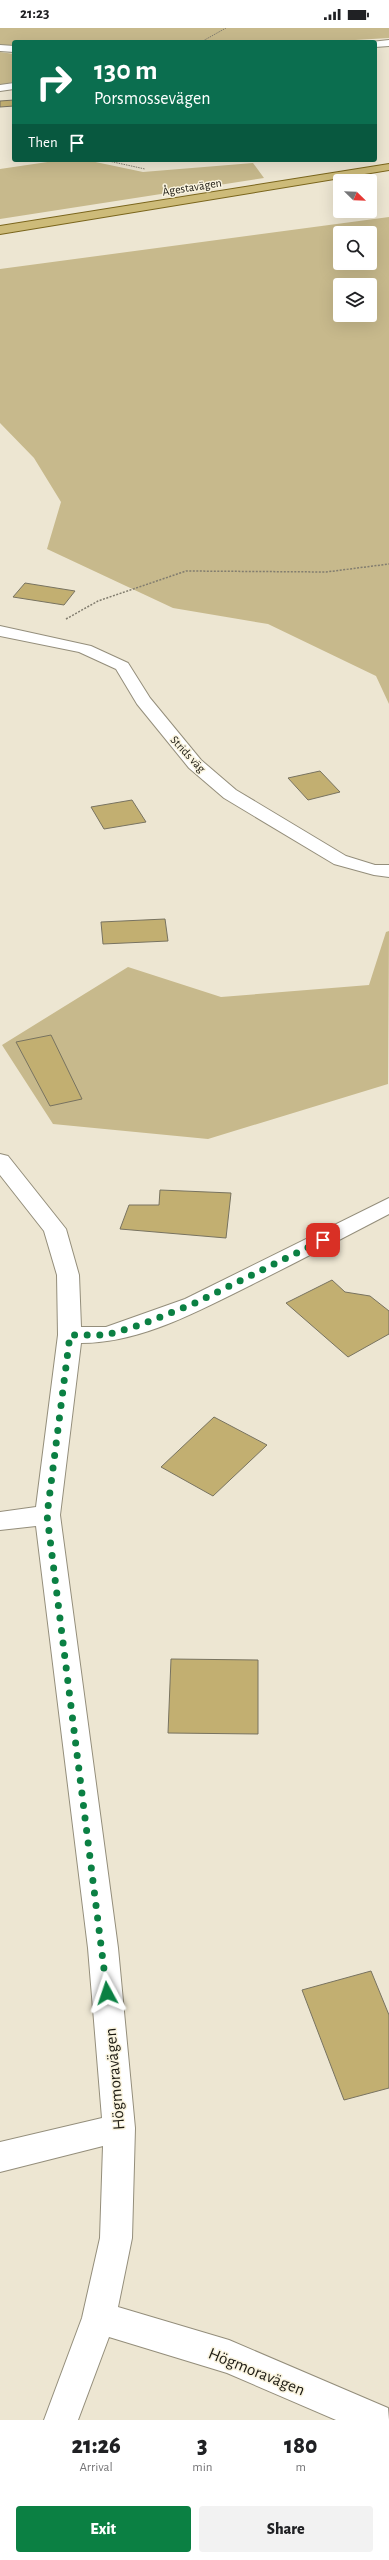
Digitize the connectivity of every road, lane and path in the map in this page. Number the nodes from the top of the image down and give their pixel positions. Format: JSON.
{"nodes":[{"id":1,"x":226,"y":28,"type":"edge"},
{"id":2,"x":205,"y":40,"type":"edge"},
{"id":3,"x":389,"y":43,"type":"edge"},
{"id":4,"x":377,"y":44,"type":"edge"},
{"id":5,"x":0,"y":48,"type":"edge"},
{"id":6,"x":12,"y":50,"type":"edge"},
{"id":7,"x":12,"y":86,"type":"edge"},
{"id":8,"x":0,"y":88,"type":"edge"},
{"id":9,"x":110,"y":162,"type":"edge"},
{"id":10,"x":389,"y":167,"type":"edge"},
{"id":11,"x":145,"y":169,"type":"dead end"},
{"id":12,"x":0,"y":230,"type":"edge"},
{"id":13,"x":389,"y":564,"type":"edge"},
{"id":14,"x":0,"y":632,"type":"edge"},
{"id":15,"x":36,"y":637,"type":"junction"},
{"id":16,"x":389,"y":871,"type":"edge"},
{"id":17,"x":0,"y":1161,"type":"edge"},
{"id":18,"x":389,"y":1205,"type":"edge"},
{"id":19,"x":70,"y":1335,"type":"junction"},
{"id":20,"x":47,"y":1515,"type":"junction"},
{"id":21,"x":0,"y":1521,"type":"edge"},
{"id":22,"x":119,"y":2128,"type":"junction"},
{"id":23,"x":0,"y":2157,"type":"edge"},
{"id":24,"x":99,"y":2318,"type":"junction"},
{"id":25,"x":61,"y":2420,"type":"edge"},
{"id":26,"x":376,"y":2420,"type":"edge"}],
"edges":[{"from":1,"to":2,"type":"path"},
{"from":3,"to":4,"type":"street"},
{"from":5,"to":6,"type":"street"},
{"from":7,"to":8,"type":"street"},
{"from":9,"to":11,"type":"path"},
{"from":10,"to":12,"type":"main road","name":"Ågestavägen"},
{"from":13,"to":15,"type":"path"},
{"from":14,"to":15,"type":"street","name":"Strids väg"},
{"from":15,"to":16,"type":"street","name":"Strids väg"},
{"from":17,"to":19,"type":"street","name":"Högmoravägen"},
{"from":18,"to":19,"type":"street"},
{"from":19,"to":20,"type":"street","name":"Högmoravägen"},
{"from":20,"to":21,"type":"street"},
{"from":20,"to":22,"type":"street","name":"Högmoravägen"},
{"from":22,"to":23,"type":"street"},
{"from":22,"to":24,"type":"street","name":"Högmoravägen"},
{"from":24,"to":25,"type":"street"},
{"from":24,"to":26,"type":"street","name":"Högmoravägen"}]}
